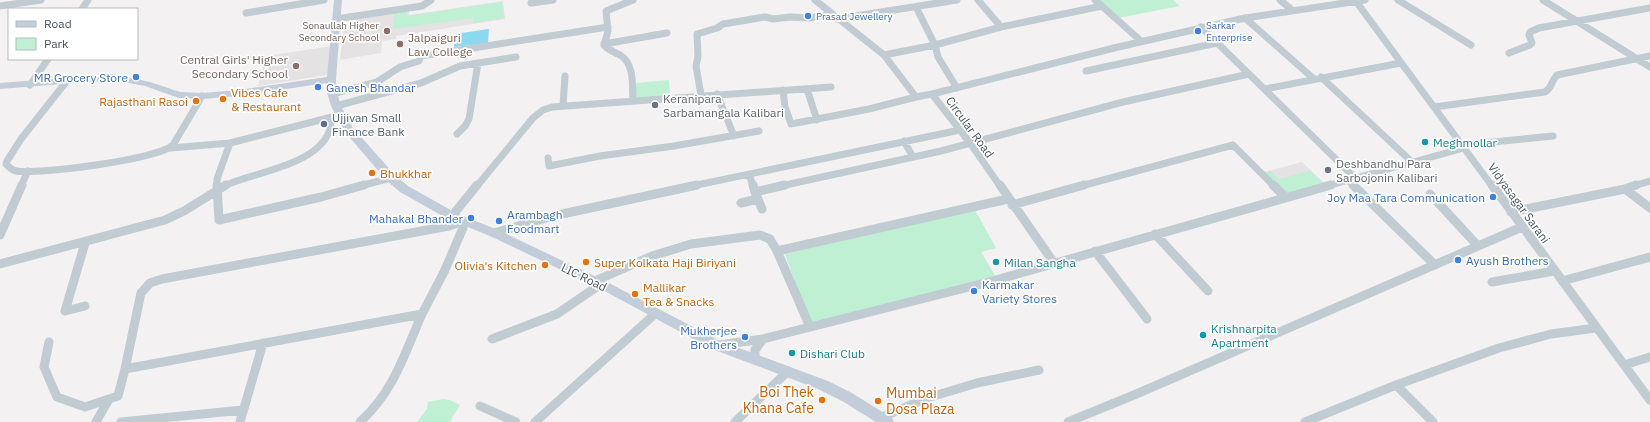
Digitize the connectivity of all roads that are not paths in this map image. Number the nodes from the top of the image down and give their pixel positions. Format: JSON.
{"nodes":[{"id":1,"x":41,"y":0,"type":"edge"},
{"id":2,"x":324,"y":0,"type":"edge"},
{"id":3,"x":338,"y":0,"type":"edge"},
{"id":4,"x":431,"y":0,"type":"edge"},
{"id":5,"x":553,"y":0,"type":"edge"},
{"id":6,"x":633,"y":0,"type":"edge"},
{"id":7,"x":815,"y":0,"type":"edge"},
{"id":8,"x":957,"y":0,"type":"edge"},
{"id":9,"x":978,"y":0,"type":"edge"},
{"id":10,"x":1095,"y":0,"type":"edge"},
{"id":11,"x":1280,"y":0,"type":"edge"},
{"id":12,"x":1398,"y":0,"type":"edge"},
{"id":13,"x":1543,"y":0,"type":"edge"},
{"id":14,"x":1359,"y":1,"type":"edge"},
{"id":15,"x":531,"y":3,"type":"dead end"},
{"id":16,"x":0,"y":6,"type":"edge"},
{"id":17,"x":1102,"y":6,"type":"junction"},
{"id":18,"x":916,"y":7,"type":"junction"},
{"id":19,"x":1650,"y":8,"type":"edge"},
{"id":20,"x":1292,"y":10,"type":"junction"},
{"id":21,"x":246,"y":13,"type":"dead end"},
{"id":22,"x":830,"y":14,"type":"junction"},
{"id":23,"x":1245,"y":18,"type":"junction"},
{"id":24,"x":336,"y":19,"type":"junction"},
{"id":25,"x":837,"y":19,"type":"junction"},
{"id":26,"x":1577,"y":22,"type":"junction"},
{"id":27,"x":608,"y":27,"type":"junction"},
{"id":28,"x":1001,"y":27,"type":"junction"},
{"id":29,"x":1202,"y":27,"type":"junction"},
{"id":30,"x":668,"y":33,"type":"dead end"},
{"id":31,"x":1141,"y":41,"type":"junction"},
{"id":32,"x":1217,"y":43,"type":"junction"},
{"id":33,"x":604,"y":44,"type":"junction"},
{"id":34,"x":935,"y":45,"type":"junction"},
{"id":35,"x":1471,"y":46,"type":"dead end"},
{"id":36,"x":1509,"y":53,"type":"dead end"},
{"id":37,"x":1120,"y":54,"type":"junction"},
{"id":38,"x":884,"y":55,"type":"junction"},
{"id":39,"x":1650,"y":56,"type":"edge"},
{"id":40,"x":516,"y":57,"type":"dead end"},
{"id":41,"x":1637,"y":59,"type":"junction"},
{"id":42,"x":47,"y":60,"type":"edge"},
{"id":43,"x":478,"y":63,"type":"junction"},
{"id":44,"x":1401,"y":63,"type":"junction"},
{"id":45,"x":1650,"y":67,"type":"edge"},
{"id":46,"x":1086,"y":71,"type":"dead end"},
{"id":47,"x":1249,"y":74,"type":"junction"},
{"id":48,"x":565,"y":76,"type":"dead end"},
{"id":49,"x":1318,"y":78,"type":"junction"},
{"id":50,"x":66,"y":82,"type":"junction"},
{"id":51,"x":30,"y":84,"type":"junction"},
{"id":52,"x":0,"y":86,"type":"edge"},
{"id":53,"x":332,"y":87,"type":"junction"},
{"id":54,"x":831,"y":87,"type":"dead end"},
{"id":55,"x":807,"y":88,"type":"junction"},
{"id":56,"x":957,"y":88,"type":"junction"},
{"id":57,"x":1265,"y":89,"type":"junction"},
{"id":58,"x":783,"y":90,"type":"junction"},
{"id":59,"x":717,"y":94,"type":"junction"},
{"id":60,"x":932,"y":94,"type":"junction"},
{"id":61,"x":701,"y":95,"type":"junction"},
{"id":62,"x":202,"y":96,"type":"junction"},
{"id":63,"x":916,"y":97,"type":"junction"},
{"id":64,"x":633,"y":101,"type":"junction"},
{"id":65,"x":563,"y":105,"type":"junction"},
{"id":66,"x":1434,"y":107,"type":"junction"},
{"id":67,"x":336,"y":112,"type":"junction"},
{"id":68,"x":817,"y":120,"type":"junction"},
{"id":69,"x":960,"y":130,"type":"junction"},
{"id":70,"x":759,"y":131,"type":"dead end"},
{"id":71,"x":457,"y":134,"type":"dead end"},
{"id":72,"x":734,"y":136,"type":"junction"},
{"id":73,"x":1553,"y":136,"type":"dead end"},
{"id":74,"x":904,"y":141,"type":"junction"},
{"id":75,"x":230,"y":143,"type":"junction"},
{"id":76,"x":970,"y":143,"type":"junction"},
{"id":77,"x":1463,"y":146,"type":"junction"},
{"id":78,"x":171,"y":148,"type":"junction"},
{"id":79,"x":913,"y":157,"type":"junction"},
{"id":80,"x":548,"y":158,"type":"dead end"},
{"id":81,"x":1412,"y":162,"type":"junction"},
{"id":82,"x":3,"y":166,"type":"edge"},
{"id":83,"x":28,"y":171,"type":"junction"},
{"id":84,"x":749,"y":174,"type":"junction"},
{"id":85,"x":391,"y":178,"type":"junction"},
{"id":86,"x":1351,"y":179,"type":"junction"},
{"id":87,"x":1650,"y":181,"type":"edge"},
{"id":88,"x":218,"y":189,"type":"junction"},
{"id":89,"x":1624,"y":189,"type":"junction"},
{"id":90,"x":1430,"y":194,"type":"dead end"},
{"id":91,"x":757,"y":196,"type":"junction"},
{"id":92,"x":1285,"y":197,"type":"junction"},
{"id":93,"x":1010,"y":202,"type":"junction"},
{"id":94,"x":741,"y":203,"type":"dead end"},
{"id":95,"x":1650,"y":208,"type":"edge"},
{"id":96,"x":762,"y":209,"type":"dead end"},
{"id":97,"x":1510,"y":212,"type":"junction"},
{"id":98,"x":452,"y":216,"type":"junction"},
{"id":99,"x":463,"y":221,"type":"junction"},
{"id":100,"x":1522,"y":227,"type":"junction"},
{"id":101,"x":494,"y":233,"type":"junction"},
{"id":102,"x":1155,"y":234,"type":"junction"},
{"id":103,"x":0,"y":235,"type":"edge"},
{"id":104,"x":85,"y":243,"type":"junction"},
{"id":105,"x":1478,"y":246,"type":"junction"},
{"id":106,"x":777,"y":251,"type":"junction"},
{"id":107,"x":1095,"y":251,"type":"junction"},
{"id":108,"x":1650,"y":258,"type":"edge"},
{"id":109,"x":1054,"y":263,"type":"junction"},
{"id":110,"x":0,"y":264,"type":"edge"},
{"id":111,"x":1435,"y":265,"type":"junction"},
{"id":112,"x":1554,"y":271,"type":"junction"},
{"id":113,"x":1562,"y":281,"type":"junction"},
{"id":114,"x":1492,"y":282,"type":"dead end"},
{"id":115,"x":598,"y":283,"type":"junction"},
{"id":116,"x":1208,"y":291,"type":"dead end"},
{"id":117,"x":85,"y":306,"type":"dead end"},
{"id":118,"x":656,"y":313,"type":"junction"},
{"id":119,"x":422,"y":314,"type":"junction"},
{"id":120,"x":1148,"y":320,"type":"dead end"},
{"id":121,"x":810,"y":327,"type":"junction"},
{"id":122,"x":1596,"y":328,"type":"junction"},
{"id":123,"x":492,"y":339,"type":"dead end"},
{"id":124,"x":763,"y":339,"type":"junction"},
{"id":125,"x":49,"y":342,"type":"dead end"},
{"id":126,"x":263,"y":343,"type":"junction"},
{"id":127,"x":716,"y":345,"type":"junction"},
{"id":128,"x":1650,"y":357,"type":"edge"},
{"id":129,"x":755,"y":359,"type":"junction"},
{"id":130,"x":1624,"y":364,"type":"junction"},
{"id":131,"x":125,"y":368,"type":"junction"},
{"id":132,"x":1039,"y":370,"type":"dead end"},
{"id":133,"x":788,"y":371,"type":"junction"},
{"id":134,"x":1396,"y":385,"type":"junction"},
{"id":135,"x":109,"y":399,"type":"junction"},
{"id":136,"x":1650,"y":400,"type":"edge"},
{"id":137,"x":480,"y":406,"type":"dead end"},
{"id":138,"x":243,"y":410,"type":"junction"},
{"id":139,"x":883,"y":420,"type":"edge"},
{"id":140,"x":96,"y":422,"type":"edge"},
{"id":141,"x":121,"y":422,"type":"edge"},
{"id":142,"x":240,"y":422,"type":"edge"},
{"id":143,"x":360,"y":422,"type":"edge"},
{"id":144,"x":516,"y":422,"type":"edge"},
{"id":145,"x":536,"y":422,"type":"edge"},
{"id":146,"x":736,"y":422,"type":"edge"},
{"id":147,"x":1068,"y":422,"type":"edge"},
{"id":148,"x":1305,"y":422,"type":"edge"},
{"id":149,"x":1433,"y":422,"type":"edge"}],
"edges":[{"from":1,"to":16,"type":"street"},
{"from":2,"to":21,"type":"street"},
{"from":3,"to":24,"type":"main road"},
{"from":4,"to":24,"type":"street"},
{"from":5,"to":15,"type":"street"},
{"from":6,"to":27,"type":"street"},
{"from":7,"to":22,"type":"street"},
{"from":8,"to":18,"type":"street"},
{"from":9,"to":28,"type":"street"},
{"from":10,"to":17,"type":"street"},
{"from":11,"to":20,"type":"street"},
{"from":12,"to":35,"type":"street"},
{"from":13,"to":26,"type":"street"},
{"from":14,"to":20,"type":"street"},
{"from":14,"to":44,"type":"street","name":"Vidyasagar Sarani"},
{"from":17,"to":28,"type":"street"},
{"from":17,"to":31,"type":"street"},
{"from":18,"to":25,"type":"street"},
{"from":18,"to":34,"type":"street"},
{"from":19,"to":26,"type":"street"},
{"from":20,"to":23,"type":"street"},
{"from":22,"to":25,"type":"street"},
{"from":22,"to":61,"type":"street"},
{"from":23,"to":29,"type":"street"},
{"from":23,"to":49,"type":"street"},
{"from":24,"to":53,"type":"main road"},
{"from":25,"to":38,"type":"street"},
{"from":26,"to":36,"type":"street"},
{"from":26,"to":41,"type":"street"},
{"from":27,"to":33,"type":"street"},
{"from":27,"to":53,"type":"street"},
{"from":28,"to":34,"type":"street"},
{"from":29,"to":31,"type":"street"},
{"from":29,"to":32,"type":"street"},
{"from":30,"to":33,"type":"street"},
{"from":31,"to":37,"type":"street"},
{"from":32,"to":37,"type":"street"},
{"from":32,"to":47,"type":"street"},
{"from":33,"to":64,"type":"street"},
{"from":34,"to":38,"type":"street"},
{"from":34,"to":56,"type":"street"},
{"from":37,"to":46,"type":"street"},
{"from":37,"to":56,"type":"street"},
{"from":38,"to":63,"type":"street"},
{"from":39,"to":41,"type":"street"},
{"from":40,"to":43,"type":"street"},
{"from":41,"to":45,"type":"street"},
{"from":41,"to":66,"type":"street"},
{"from":42,"to":51,"type":"street"},
{"from":43,"to":67,"type":"street"},
{"from":43,"to":71,"type":"street"},
{"from":44,"to":49,"type":"street"},
{"from":44,"to":66,"type":"street","name":"Vidyasagar Sarani"},
{"from":47,"to":57,"type":"street"},
{"from":47,"to":76,"type":"street"},
{"from":48,"to":65,"type":"street"},
{"from":49,"to":57,"type":"street"},
{"from":49,"to":81,"type":"street"},
{"from":50,"to":51,"type":"main road"},
{"from":50,"to":62,"type":"main road"},
{"from":50,"to":82,"type":"street"},
{"from":51,"to":52,"type":"main road"},
{"from":53,"to":62,"type":"main road"},
{"from":53,"to":67,"type":"main road","name":"LIC Road"},
{"from":54,"to":55,"type":"street"},
{"from":55,"to":58,"type":"street"},
{"from":55,"to":68,"type":"street"},
{"from":56,"to":60,"type":"street"},
{"from":57,"to":86,"type":"street"},
{"from":58,"to":59,"type":"street"},
{"from":58,"to":68,"type":"street","name":"Circular Road"},
{"from":59,"to":61,"type":"street"},
{"from":59,"to":72,"type":"street"},
{"from":60,"to":63,"type":"street","name":"Circular Road"},
{"from":60,"to":69,"type":"street","name":"Circular Road"},
{"from":61,"to":64,"type":"street"},
{"from":62,"to":78,"type":"street"},
{"from":63,"to":68,"type":"street","name":"Circular Road"},
{"from":64,"to":65,"type":"street"},
{"from":65,"to":98,"type":"street"},
{"from":66,"to":77,"type":"street","name":"Vidyasagar Sarani"},
{"from":67,"to":75,"type":"street"},
{"from":67,"to":85,"type":"main road","name":"LIC Road"},
{"from":67,"to":88,"type":"street"},
{"from":69,"to":74,"type":"street"},
{"from":69,"to":76,"type":"street","name":"Circular Road"},
{"from":70,"to":72,"type":"street"},
{"from":72,"to":80,"type":"street"},
{"from":73,"to":77,"type":"street"},
{"from":74,"to":79,"type":"street"},
{"from":74,"to":84,"type":"street"},
{"from":75,"to":78,"type":"street"},
{"from":75,"to":88,"type":"street"},
{"from":76,"to":79,"type":"street"},
{"from":76,"to":93,"type":"street","name":"Circular Road"},
{"from":77,"to":81,"type":"street"},
{"from":77,"to":97,"type":"street","name":"Vidyasagar Sarani"},
{"from":78,"to":83,"type":"street"},
{"from":79,"to":91,"type":"street"},
{"from":81,"to":86,"type":"street"},
{"from":82,"to":83,"type":"street"},
{"from":83,"to":103,"type":"street"},
{"from":84,"to":91,"type":"street"},
{"from":84,"to":101,"type":"street"},
{"from":85,"to":88,"type":"street"},
{"from":85,"to":98,"type":"main road","name":"LIC Road"},
{"from":86,"to":92,"type":"street"},
{"from":86,"to":111,"type":"street"},
{"from":87,"to":89,"type":"street"},
{"from":88,"to":104,"type":"street"},
{"from":89,"to":95,"type":"street"},
{"from":89,"to":97,"type":"street"},
{"from":90,"to":105,"type":"street"},
{"from":91,"to":94,"type":"street"},
{"from":91,"to":96,"type":"street"},
{"from":92,"to":93,"type":"street"},
{"from":92,"to":102,"type":"street"},
{"from":93,"to":106,"type":"street"},
{"from":93,"to":109,"type":"street","name":"Circular Road"},
{"from":97,"to":100,"type":"street","name":"Vidyasagar Sarani"},
{"from":98,"to":99,"type":"main road","name":"LIC Road"},
{"from":99,"to":101,"type":"main road","name":"LIC Road"},
{"from":99,"to":119,"type":"street"},
{"from":99,"to":131,"type":"street"},
{"from":100,"to":105,"type":"street"},
{"from":100,"to":112,"type":"street","name":"Vidyasagar Sarani"},
{"from":101,"to":115,"type":"main road","name":"LIC Road"},
{"from":102,"to":107,"type":"street"},
{"from":102,"to":116,"type":"street"},
{"from":104,"to":110,"type":"street"},
{"from":104,"to":117,"type":"street"},
{"from":105,"to":111,"type":"street"},
{"from":106,"to":115,"type":"street"},
{"from":106,"to":121,"type":"street"},
{"from":107,"to":109,"type":"street"},
{"from":107,"to":120,"type":"street"},
{"from":108,"to":113,"type":"street"},
{"from":109,"to":121,"type":"street"},
{"from":111,"to":147,"type":"street"},
{"from":112,"to":113,"type":"street","name":"Vidyasagar Sarani"},
{"from":112,"to":114,"type":"street"},
{"from":113,"to":122,"type":"street","name":"Vidyasagar Sarani"},
{"from":115,"to":118,"type":"main road","name":"LIC Road"},
{"from":115,"to":123,"type":"street"},
{"from":118,"to":127,"type":"main road","name":"LIC Road"},
{"from":118,"to":145,"type":"street"},
{"from":119,"to":126,"type":"street"},
{"from":119,"to":143,"type":"street"},
{"from":121,"to":124,"type":"street"},
{"from":122,"to":130,"type":"street","name":"Vidyasagar Sarani"},
{"from":122,"to":134,"type":"street"},
{"from":124,"to":127,"type":"street"},
{"from":124,"to":129,"type":"street"},
{"from":125,"to":135,"type":"street"},
{"from":126,"to":131,"type":"street"},
{"from":126,"to":138,"type":"street"},
{"from":127,"to":129,"type":"main road","name":"LIC Road"},
{"from":128,"to":130,"type":"street"},
{"from":129,"to":133,"type":"main road","name":"LIC Road"},
{"from":130,"to":136,"type":"street","name":"Vidyasagar Sarani"},
{"from":131,"to":135,"type":"street"},
{"from":132,"to":139,"type":"street"},
{"from":133,"to":139,"type":"main road","name":"LIC Road"},
{"from":133,"to":146,"type":"street"},
{"from":134,"to":148,"type":"street"},
{"from":134,"to":149,"type":"street"},
{"from":135,"to":140,"type":"street"},
{"from":137,"to":144,"type":"street"},
{"from":138,"to":141,"type":"street"},
{"from":138,"to":142,"type":"street"}]}
